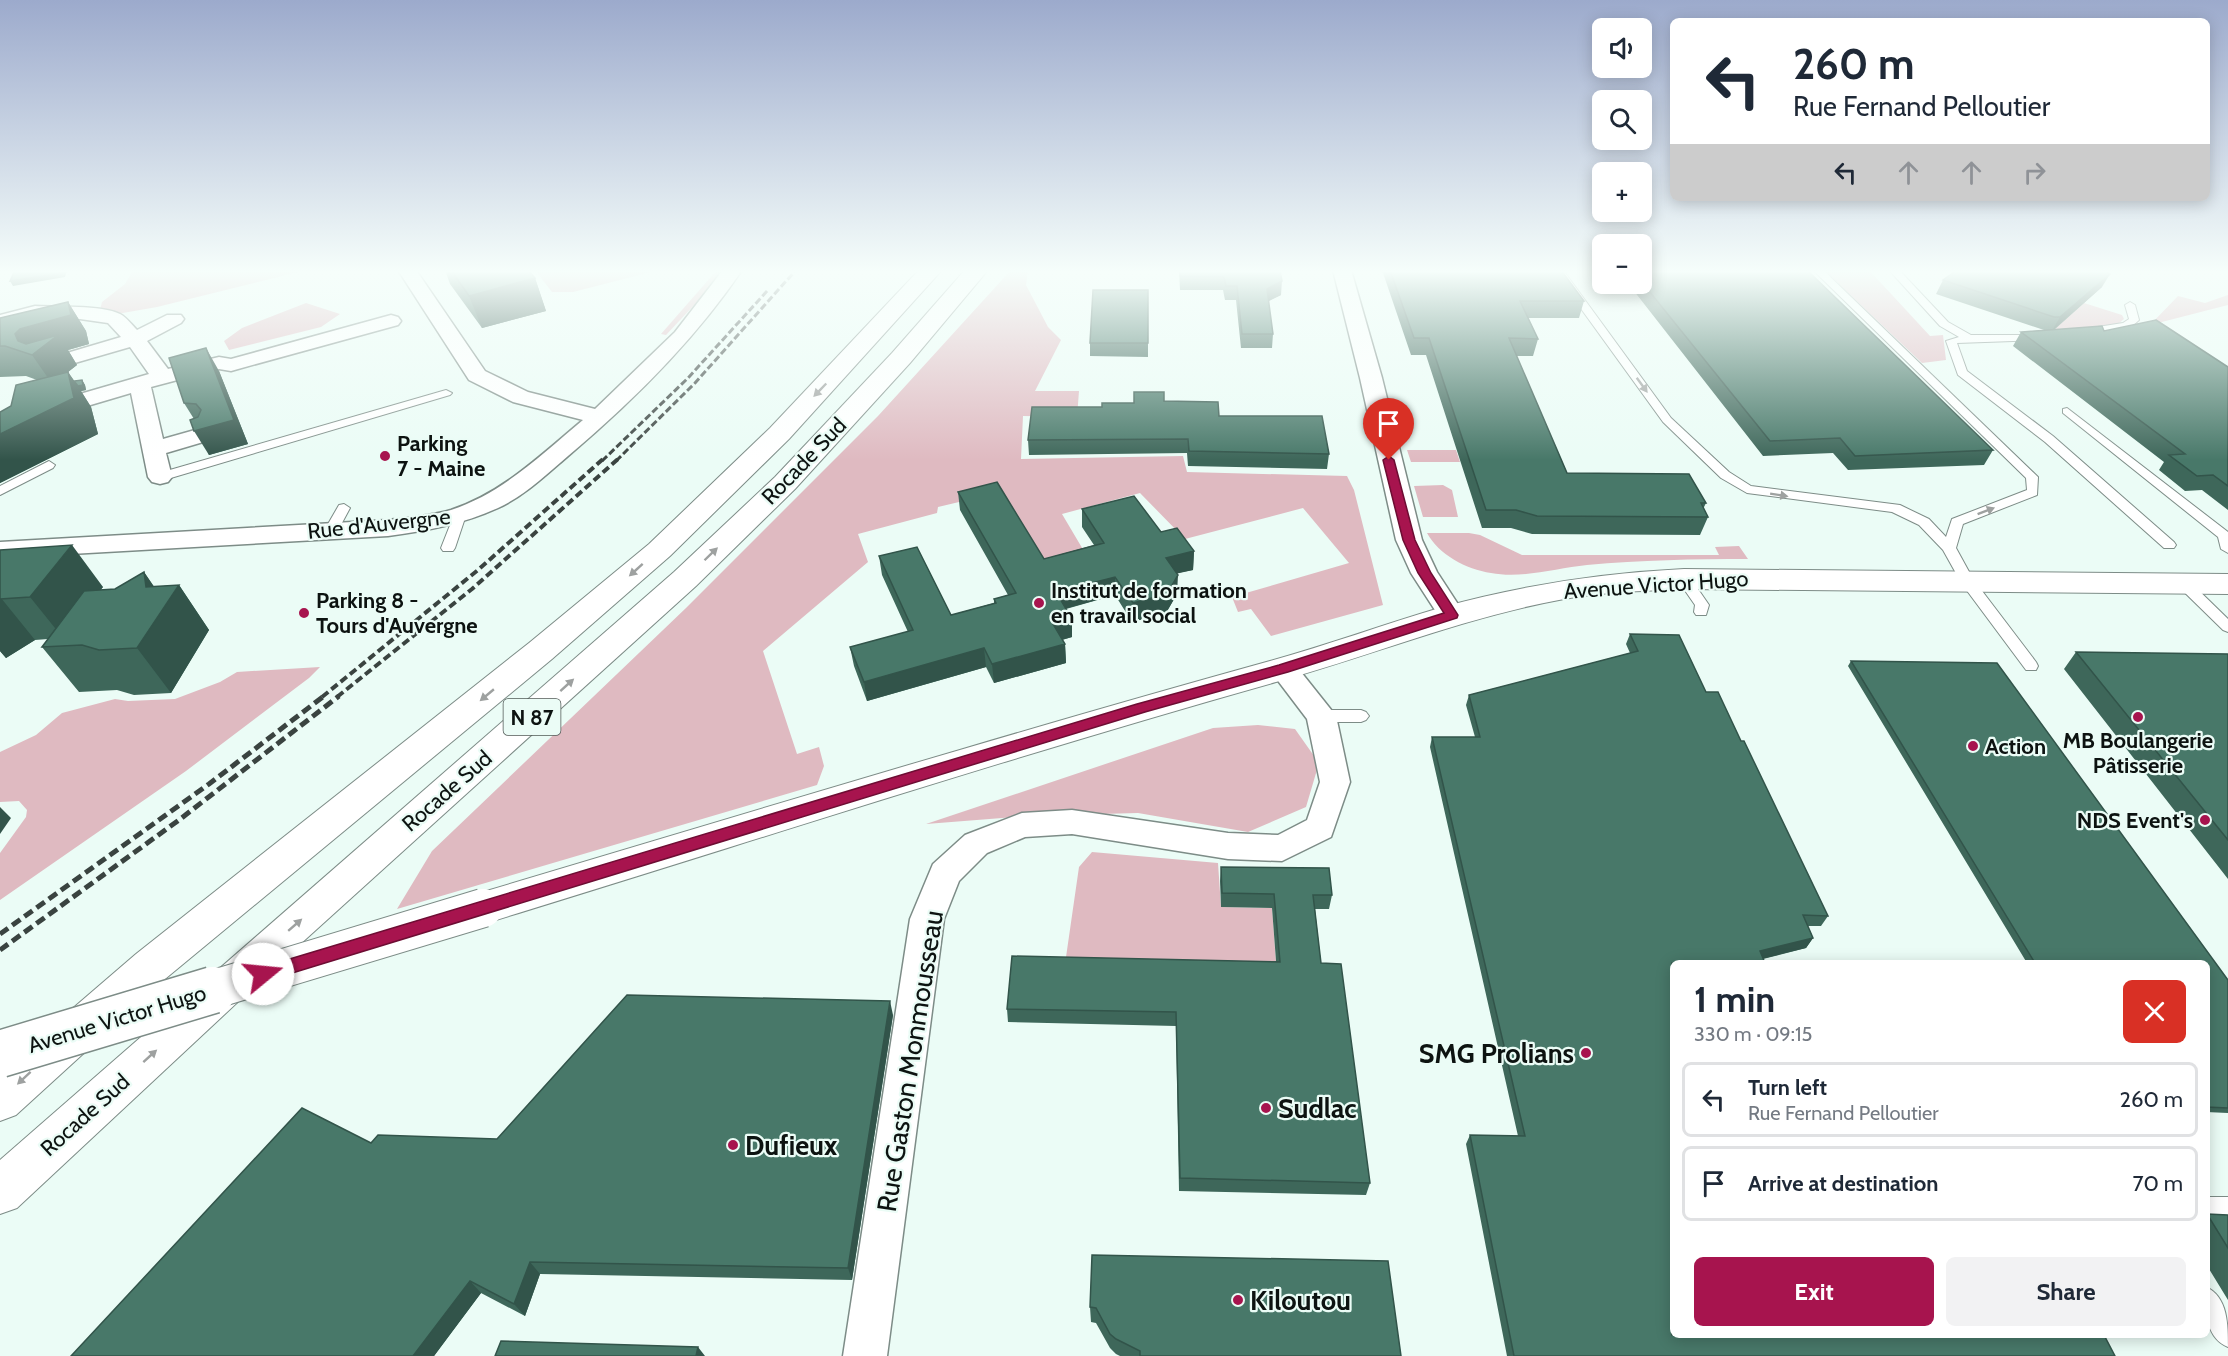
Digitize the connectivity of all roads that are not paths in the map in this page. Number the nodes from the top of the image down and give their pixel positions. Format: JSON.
{"nodes":[{"id":1,"x":133,"y":333,"type":"edge"},
{"id":2,"x":150,"y":333,"type":"edge"},
{"id":3,"x":346,"y":333,"type":"edge"},
{"id":4,"x":449,"y":333,"type":"edge"},
{"id":5,"x":684,"y":333,"type":"edge"},
{"id":6,"x":874,"y":333,"type":"edge"},
{"id":7,"x":922,"y":333,"type":"edge"},
{"id":8,"x":1359,"y":333,"type":"edge"},
{"id":9,"x":1604,"y":333,"type":"edge"},
{"id":10,"x":1884,"y":333,"type":"edge"},
{"id":11,"x":1961,"y":333,"type":"edge"},
{"id":12,"x":2076,"y":333,"type":"edge"},
{"id":13,"x":2071,"y":334,"type":"edge"},
{"id":14,"x":2049,"y":336,"type":"edge"},
{"id":15,"x":1970,"y":338,"type":"junction"},
{"id":16,"x":140,"y":339,"type":"junction"},
{"id":17,"x":47,"y":365,"type":"edge"},
{"id":18,"x":151,"y":381,"type":"junction"},
{"id":19,"x":446,"y":393,"type":"dead end"},
{"id":20,"x":2067,"y":411,"type":"dead end"},
{"id":21,"x":42,"y":412,"type":"edge"},
{"id":22,"x":600,"y":417,"type":"junction"},
{"id":23,"x":202,"y":435,"type":"edge"},
{"id":24,"x":154,"y":449,"type":"junction"},
{"id":25,"x":48,"y":465,"type":"dead end"},
{"id":26,"x":160,"y":477,"type":"joint"},
{"id":27,"x":0,"y":490,"type":"edge"},
{"id":28,"x":344,"y":508,"type":"dead end"},
{"id":29,"x":460,"y":515,"type":"junction"},
{"id":30,"x":331,"y":531,"type":"junction"},
{"id":31,"x":2169,"y":546,"type":"dead end"},
{"id":32,"x":448,"y":548,"type":"dead end"},
{"id":33,"x":1949,"y":548,"type":"junction"},
{"id":34,"x":2228,"y":549,"type":"edge"},
{"id":35,"x":0,"y":550,"type":"edge"},
{"id":36,"x":1684,"y":579,"type":"junction"},
{"id":37,"x":1967,"y":581,"type":"junction"},
{"id":38,"x":2183,"y":583,"type":"junction"},
{"id":39,"x":2228,"y":584,"type":"edge"},
{"id":40,"x":1701,"y":612,"type":"dead end"},
{"id":41,"x":1452,"y":615,"type":"junction"},
{"id":42,"x":2228,"y":627,"type":"edge"},
{"id":43,"x":2031,"y":666,"type":"dead end"},
{"id":44,"x":1283,"y":669,"type":"junction"},
{"id":45,"x":1321,"y":716,"type":"junction"},
{"id":46,"x":1361,"y":716,"type":"dead end"},
{"id":47,"x":441,"y":733,"type":"junction"},
{"id":48,"x":0,"y":1054,"type":"edge"},
{"id":49,"x":0,"y":1064,"type":"edge"},
{"id":50,"x":0,"y":1100,"type":"edge"},
{"id":51,"x":60,"y":1137,"type":"junction"},
{"id":52,"x":0,"y":1191,"type":"edge"},
{"id":53,"x":2210,"y":1208,"type":"edge"},
{"id":54,"x":2228,"y":1208,"type":"edge"},
{"id":55,"x":0,"y":1216,"type":"edge"},
{"id":56,"x":2210,"y":1305,"type":"edge"},
{"id":57,"x":2228,"y":1335,"type":"edge"},
{"id":58,"x":865,"y":1356,"type":"edge"}],
"edges":[{"from":1,"to":16,"type":"street"},
{"from":2,"to":16,"type":"street"},
{"from":3,"to":18,"type":"street"},
{"from":4,"to":22,"type":"street"},
{"from":5,"to":22,"type":"street","name":"Rue d'Auvergne"},
{"from":6,"to":47,"type":"main road","name":"Rocade Sud","number":"N 87","one_way":true},
{"from":51,"to":7,"type":"main road","name":"Rocade Sud","number":"N 87","one_way":true},
{"from":8,"to":41,"type":"street"},
{"from":9,"to":33,"type":"lane","one_way":true},
{"from":33,"to":10,"type":"lane","one_way":true},
{"from":11,"to":15,"type":"lane"},
{"from":12,"to":13,"type":"lane"},
{"from":14,"to":15,"type":"lane"},
{"from":15,"to":31,"type":"lane"},
{"from":16,"to":17,"type":"street"},
{"from":16,"to":18,"type":"street"},
{"from":18,"to":21,"type":"street"},
{"from":18,"to":24,"type":"street"},
{"from":19,"to":26,"type":"lane"},
{"from":20,"to":34,"type":"lane"},
{"from":22,"to":29,"type":"street","name":"Rue d'Auvergne"},
{"from":23,"to":24,"type":"street"},
{"from":24,"to":26,"type":"street"},
{"from":25,"to":27,"type":"lane"},
{"from":28,"to":30,"type":"lane"},
{"from":29,"to":30,"type":"street","name":"Rue d'Auvergne"},
{"from":29,"to":32,"type":"lane"},
{"from":30,"to":35,"type":"street","name":"Rue d'Auvergne"},
{"from":33,"to":37,"type":"lane"},
{"from":36,"to":37,"type":"main road","name":"Avenue Victor Hugo"},
{"from":36,"to":40,"type":"lane"},
{"from":36,"to":41,"type":"main road","name":"Avenue Victor Hugo"},
{"from":37,"to":38,"type":"main road","name":"Avenue Victor Hugo"},
{"from":37,"to":43,"type":"lane"},
{"from":38,"to":39,"type":"main road","name":"Avenue Victor Hugo"},
{"from":38,"to":42,"type":"lane"},
{"from":41,"to":44,"type":"main road","name":"Avenue Victor Hugo"},
{"from":44,"to":45,"type":"street","name":"Rue Gaston Monmousseau"},
{"from":44,"to":48,"type":"main road","name":"Avenue Victor Hugo","bridge":true},
{"from":45,"to":46,"type":"lane"},
{"from":45,"to":58,"type":"street","name":"Rue Gaston Monmousseau"},
{"from":47,"to":49,"type":"main road"},
{"from":47,"to":50,"type":"main road","name":"Rocade Sud","number":"N 87","one_way":true},
{"from":51,"to":52,"type":"main road","name":"Rocade Sud","number":"N 87"},
{"from":51,"to":55,"type":"main road"},
{"from":53,"to":54,"type":"lane"},
{"from":56,"to":57,"type":"lane"}]}
